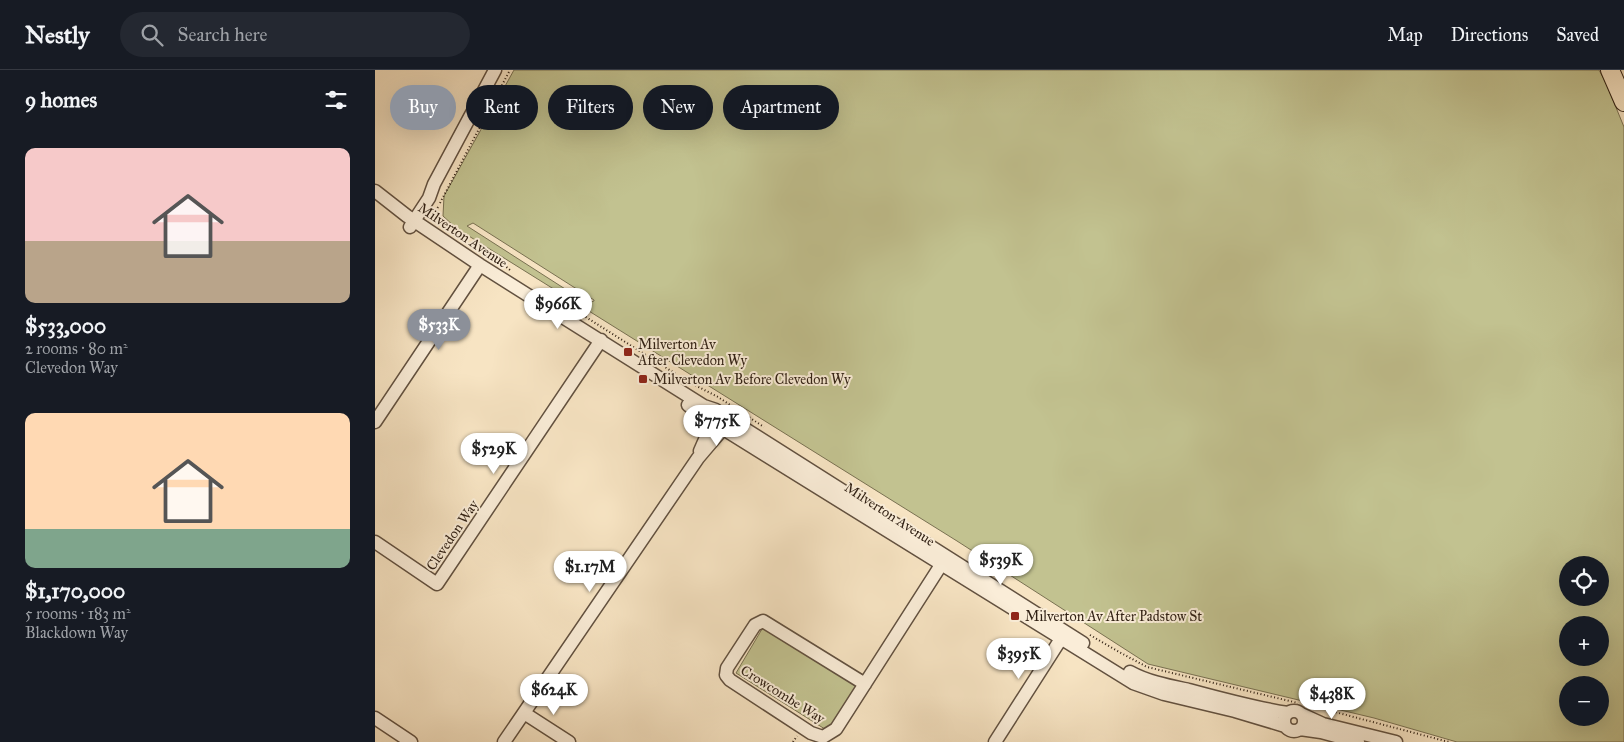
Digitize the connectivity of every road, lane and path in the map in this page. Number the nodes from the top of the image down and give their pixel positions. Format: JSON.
{"nodes":[{"id":1,"x":495,"y":70,"type":"edge"},
{"id":2,"x":510,"y":70,"type":"edge"},
{"id":3,"x":1610,"y":70,"type":"edge"},
{"id":4,"x":1624,"y":102,"type":"edge"},
{"id":5,"x":375,"y":191,"type":"edge"},
{"id":6,"x":375,"y":203,"type":"edge"},
{"id":7,"x":409,"y":222,"type":"junction"},
{"id":8,"x":442,"y":226,"type":"dead end"},
{"id":9,"x":479,"y":250,"type":"dead end"},
{"id":10,"x":477,"y":268,"type":"junction"},
{"id":11,"x":512,"y":271,"type":"dead end"},
{"id":12,"x":556,"y":299,"type":"dead end"},
{"id":13,"x":599,"y":344,"type":"junction"},
{"id":14,"x":679,"y":376,"type":"dead end"},
{"id":15,"x":686,"y":381,"type":"dead end"},
{"id":16,"x":375,"y":422,"type":"edge"},
{"id":17,"x":719,"y":423,"type":"junction"},
{"id":18,"x":767,"y":429,"type":"dead end"},
{"id":19,"x":375,"y":542,"type":"edge"},
{"id":20,"x":944,"y":561,"type":"junction"},
{"id":21,"x":1088,"y":633,"type":"dead end"},
{"id":22,"x":1063,"y":636,"type":"junction"},
{"id":23,"x":865,"y":684,"type":"junction"},
{"id":24,"x":1304,"y":708,"type":"junction"},
{"id":25,"x":524,"y":713,"type":"junction"},
{"id":26,"x":1288,"y":713,"type":"junction"},
{"id":27,"x":375,"y":718,"type":"edge"},
{"id":28,"x":1292,"y":731,"type":"edge"},
{"id":29,"x":411,"y":742,"type":"edge"},
{"id":30,"x":504,"y":742,"type":"edge"},
{"id":31,"x":569,"y":742,"type":"edge"},
{"id":32,"x":995,"y":742,"type":"edge"},
{"id":33,"x":1286,"y":742,"type":"edge"},
{"id":34,"x":1358,"y":742,"type":"edge"},
{"id":35,"x":1395,"y":742,"type":"edge"},
{"id":36,"x":1449,"y":742,"type":"edge"}],
"edges":[{"from":1,"to":7,"type":"street"},
{"from":2,"to":8,"type":"path"},
{"from":3,"to":4,"type":"highway"},
{"from":5,"to":7,"type":"street","name":"Milverton Avenue"},
{"from":6,"to":7,"type":"street","name":"Milverton Avenue"},
{"from":7,"to":10,"type":"street","name":"Milverton Avenue"},
{"from":9,"to":11,"type":"path"},
{"from":10,"to":13,"type":"street","name":"Milverton Avenue"},
{"from":10,"to":16,"type":"street"},
{"from":12,"to":14,"type":"path"},
{"from":13,"to":17,"type":"street","name":"Milverton Avenue"},
{"from":13,"to":19,"type":"street","name":"Clevedon Way"},
{"from":15,"to":18,"type":"path"},
{"from":17,"to":20,"type":"street","name":"Milverton Avenue"},
{"from":17,"to":25,"type":"street"},
{"from":20,"to":22,"type":"street","name":"Milverton Avenue"},
{"from":20,"to":23,"type":"street","name":"Crowcombe Way"},
{"from":21,"to":24,"type":"path"},
{"from":22,"to":26,"type":"street","name":"Milverton Avenue"},
{"from":22,"to":28,"type":"street","name":"Milverton Avenue"},
{"from":22,"to":32,"type":"street"},
{"from":23,"to":23,"type":"street","name":"Crowcombe Way"},
{"from":24,"to":26,"type":"street","name":"Milverton Avenue"},
{"from":24,"to":28,"type":"street"},
{"from":24,"to":35,"type":"street"},
{"from":24,"to":36,"type":"path"},
{"from":25,"to":30,"type":"street"},
{"from":25,"to":31,"type":"street"},
{"from":26,"to":28,"type":"street"},
{"from":27,"to":29,"type":"street"},
{"from":28,"to":33,"type":"street"},
{"from":28,"to":34,"type":"street","name":"Milverton Avenue"}]}
